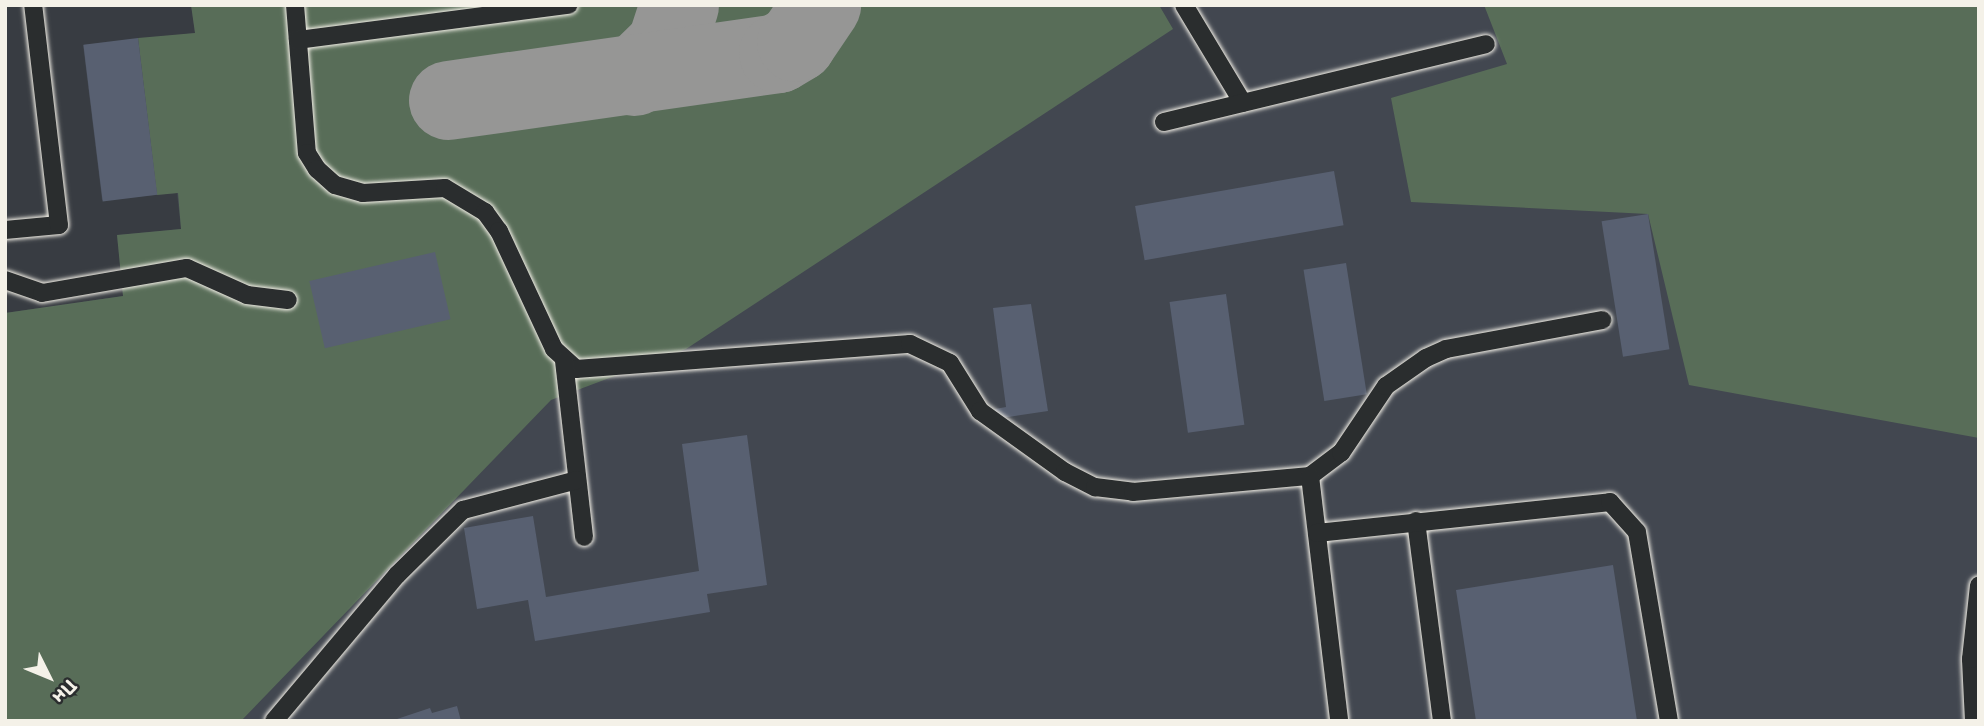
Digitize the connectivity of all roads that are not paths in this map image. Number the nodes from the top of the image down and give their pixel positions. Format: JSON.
{"nodes":[{"id":1,"x":33,"y":5,"type":"edge"},
{"id":2,"x":295,"y":5,"type":"edge"},
{"id":3,"x":569,"y":5,"type":"edge"},
{"id":4,"x":1184,"y":5,"type":"edge"},
{"id":5,"x":298,"y":40,"type":"junction"},
{"id":6,"x":1486,"y":44,"type":"dead end"},
{"id":7,"x":1243,"y":103,"type":"junction"},
{"id":8,"x":1164,"y":122,"type":"dead end"},
{"id":9,"x":5,"y":230,"type":"edge"},
{"id":10,"x":5,"y":281,"type":"edge"},
{"id":11,"x":288,"y":300,"type":"dead end"},
{"id":12,"x":1602,"y":320,"type":"dead end"},
{"id":13,"x":564,"y":361,"type":"junction"},
{"id":14,"x":1310,"y":476,"type":"junction"},
{"id":15,"x":577,"y":480,"type":"junction"},
{"id":16,"x":1416,"y":522,"type":"junction"},
{"id":17,"x":1317,"y":533,"type":"junction"},
{"id":18,"x":584,"y":537,"type":"dead end"},
{"id":19,"x":1979,"y":585,"type":"edge"},
{"id":20,"x":1339,"y":720,"type":"edge"},
{"id":21,"x":274,"y":721,"type":"edge"},
{"id":22,"x":1331,"y":721,"type":"edge"},
{"id":23,"x":1442,"y":721,"type":"edge"},
{"id":24,"x":1669,"y":721,"type":"edge"},
{"id":25,"x":1974,"y":721,"type":"edge"}],
"edges":[{"from":1,"to":9,"type":"lane"},
{"from":2,"to":5,"type":"lane"},
{"from":3,"to":5,"type":"lane"},
{"from":4,"to":7,"type":"lane"},
{"from":5,"to":13,"type":"lane"},
{"from":6,"to":7,"type":"lane"},
{"from":7,"to":8,"type":"lane"},
{"from":10,"to":11,"type":"lane"},
{"from":12,"to":14,"type":"lane"},
{"from":13,"to":14,"type":"lane"},
{"from":13,"to":15,"type":"lane"},
{"from":14,"to":17,"type":"lane"},
{"from":15,"to":18,"type":"lane"},
{"from":15,"to":21,"type":"lane"},
{"from":16,"to":17,"type":"lane"},
{"from":16,"to":23,"type":"lane"},
{"from":16,"to":24,"type":"lane"},
{"from":17,"to":20,"type":"lane"},
{"from":19,"to":25,"type":"lane"},
{"from":20,"to":22,"type":"lane"}]}
